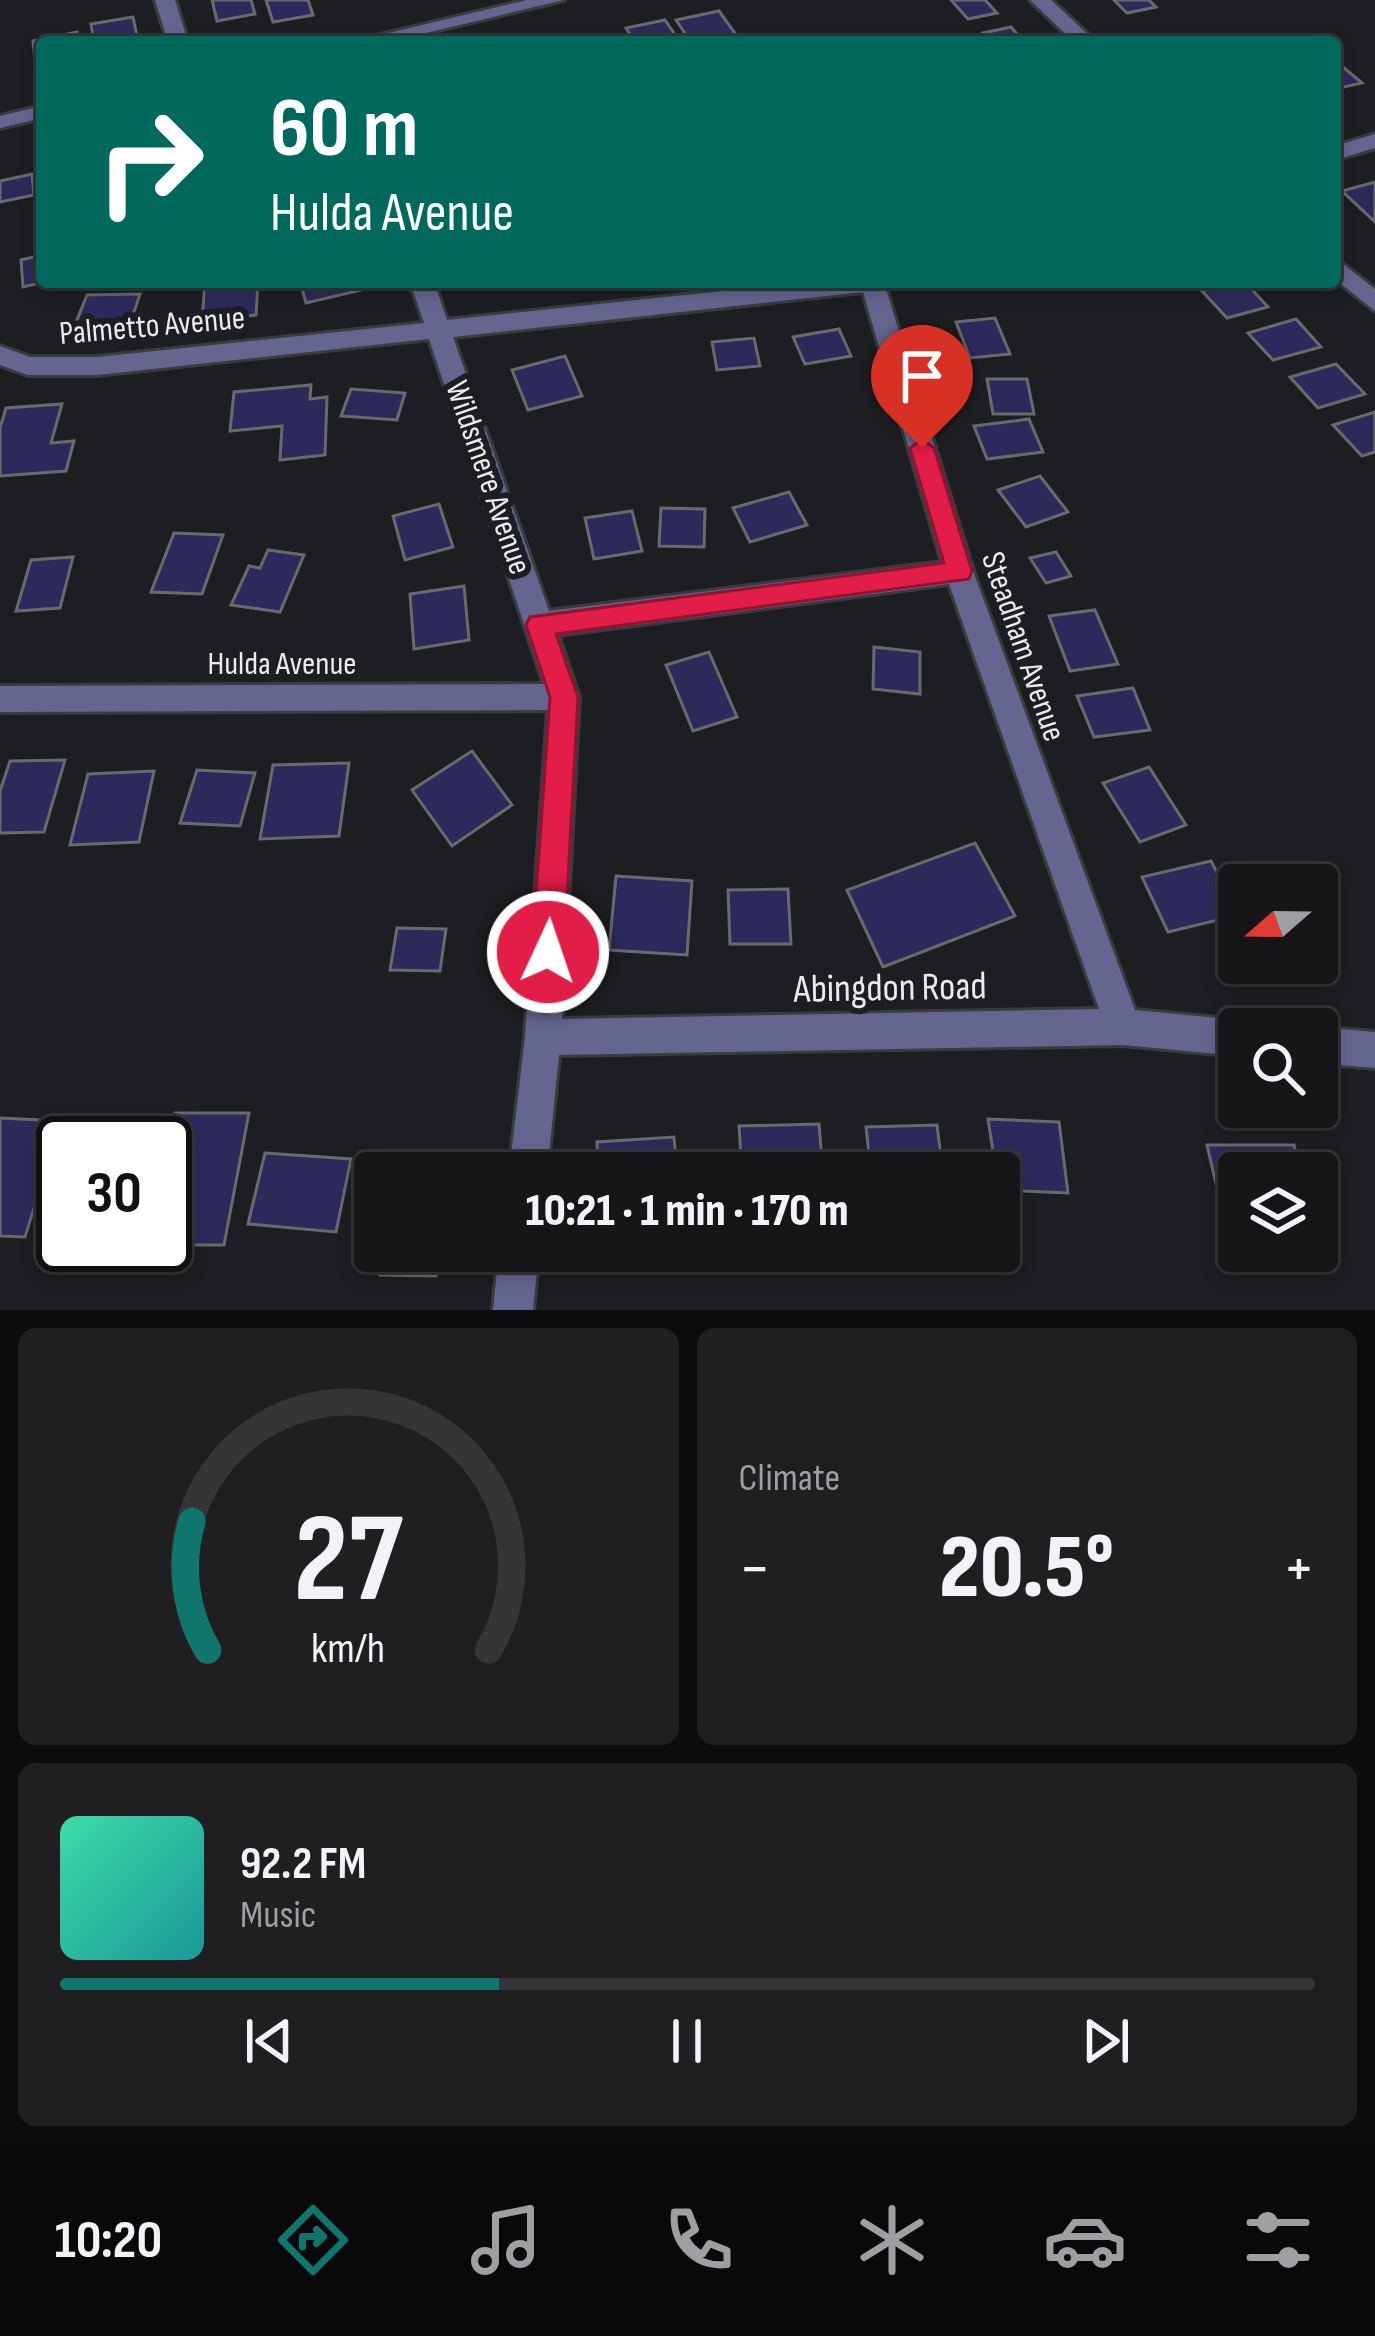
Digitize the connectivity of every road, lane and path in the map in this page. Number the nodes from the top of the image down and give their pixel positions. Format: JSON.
{"nodes":[{"id":1,"x":165,"y":0,"type":"edge"},
{"id":2,"x":554,"y":0,"type":"edge"},
{"id":3,"x":1040,"y":0,"type":"edge"},
{"id":4,"x":466,"y":9,"type":"edge"},
{"id":5,"x":176,"y":36,"type":"edge"},
{"id":6,"x":380,"y":36,"type":"edge"},
{"id":7,"x":1079,"y":36,"type":"edge"},
{"id":8,"x":36,"y":113,"type":"edge"},
{"id":9,"x":0,"y":122,"type":"edge"},
{"id":10,"x":1375,"y":141,"type":"edge"},
{"id":11,"x":1341,"y":151,"type":"edge"},
{"id":12,"x":1341,"y":272,"type":"edge"},
{"id":13,"x":424,"y":288,"type":"edge"},
{"id":14,"x":837,"y":288,"type":"edge"},
{"id":15,"x":879,"y":288,"type":"edge"},
{"id":16,"x":1375,"y":303,"type":"edge"},
{"id":17,"x":439,"y":327,"type":"junction"},
{"id":18,"x":0,"y":355,"type":"edge"},
{"id":19,"x":959,"y":571,"type":"junction"},
{"id":20,"x":539,"y":625,"type":"junction"},
{"id":21,"x":564,"y":697,"type":"junction"},
{"id":22,"x":0,"y":699,"type":"edge"},
{"id":23,"x":1123,"y":1027,"type":"junction"},
{"id":24,"x":1218,"y":1036,"type":"edge"},
{"id":25,"x":543,"y":1037,"type":"junction"},
{"id":26,"x":1338,"y":1047,"type":"edge"},
{"id":27,"x":1375,"y":1050,"type":"edge"},
{"id":28,"x":530,"y":1152,"type":"edge"},
{"id":29,"x":517,"y":1272,"type":"edge"},
{"id":30,"x":513,"y":1310,"type":"edge"}],
"edges":[{"from":1,"to":5,"type":"street"},
{"from":2,"to":4,"type":"street"},
{"from":3,"to":7,"type":"street"},
{"from":4,"to":6,"type":"street"},
{"from":8,"to":9,"type":"street"},
{"from":10,"to":11,"type":"street"},
{"from":12,"to":16,"type":"street"},
{"from":13,"to":17,"type":"street","name":"Wildsmere Avenue"},
{"from":14,"to":17,"type":"street","name":"Palmetto Avenue"},
{"from":15,"to":19,"type":"street","name":"Steadham Avenue"},
{"from":17,"to":18,"type":"street","name":"Palmetto Avenue"},
{"from":17,"to":20,"type":"street","name":"Wildsmere Avenue"},
{"from":19,"to":20,"type":"street"},
{"from":19,"to":23,"type":"street","name":"Steadham Avenue"},
{"from":20,"to":21,"type":"street","name":"Wildsmere Avenue"},
{"from":21,"to":22,"type":"street","name":"Hulda Avenue"},
{"from":21,"to":25,"type":"street","name":"Wildsmere Avenue"},
{"from":23,"to":24,"type":"street","name":"Abingdon Road"},
{"from":23,"to":25,"type":"street","name":"Abingdon Road"},
{"from":25,"to":28,"type":"street","name":"Wildsmere Avenue"},
{"from":26,"to":27,"type":"street"},
{"from":29,"to":30,"type":"street"}]}
